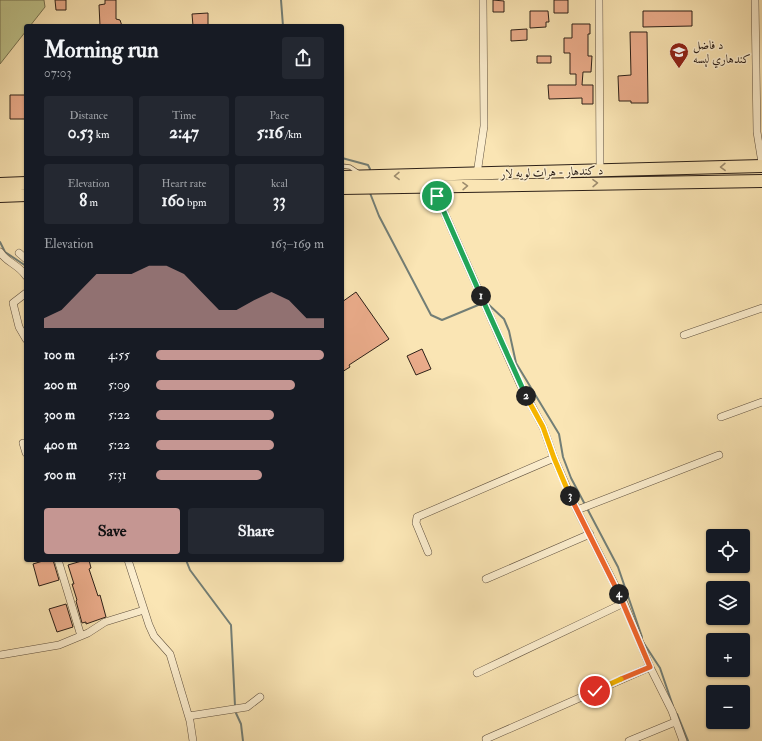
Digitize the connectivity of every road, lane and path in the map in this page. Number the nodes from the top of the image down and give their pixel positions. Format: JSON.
{"nodes":[{"id":1,"x":483,"y":0,"type":"edge"},
{"id":2,"x":599,"y":0,"type":"edge"},
{"id":3,"x":755,"y":0,"type":"edge"},
{"id":4,"x":759,"y":66,"type":"edge"},
{"id":5,"x":762,"y":163,"type":"edge"},
{"id":6,"x":344,"y":166,"type":"edge"},
{"id":7,"x":762,"y":166,"type":"edge"},
{"id":8,"x":644,"y":169,"type":"junction"},
{"id":9,"x":600,"y":170,"type":"junction"},
{"id":10,"x":478,"y":174,"type":"junction"},
{"id":11,"x":344,"y":177,"type":"edge"},
{"id":12,"x":367,"y":177,"type":"junction"},
{"id":13,"x":434,"y":181,"type":"junction"},
{"id":14,"x":762,"y":181,"type":"edge"},
{"id":15,"x":24,"y":183,"type":"edge"},
{"id":16,"x":645,"y":183,"type":"junction"},
{"id":17,"x":0,"y":184,"type":"edge"},
{"id":18,"x":344,"y":188,"type":"edge"},
{"id":19,"x":24,"y":195,"type":"edge"},
{"id":20,"x":0,"y":196,"type":"edge"},
{"id":21,"x":0,"y":252,"type":"edge"},
{"id":22,"x":19,"y":253,"type":"dead end"},
{"id":23,"x":24,"y":258,"type":"edge"},
{"id":24,"x":24,"y":273,"type":"edge"},
{"id":25,"x":24,"y":295,"type":"edge"},
{"id":26,"x":762,"y":308,"type":"edge"},
{"id":27,"x":684,"y":335,"type":"dead end"},
{"id":28,"x":24,"y":336,"type":"edge"},
{"id":29,"x":762,"y":402,"type":"edge"},
{"id":30,"x":721,"y":418,"type":"dead end"},
{"id":31,"x":23,"y":443,"type":"dead end"},
{"id":32,"x":24,"y":446,"type":"edge"},
{"id":33,"x":719,"y":455,"type":"dead end"},
{"id":34,"x":554,"y":458,"type":"junction"},
{"id":35,"x":582,"y":508,"type":"junction"},
{"id":36,"x":590,"y":534,"type":"junction"},
{"id":37,"x":428,"y":552,"type":"dead end"},
{"id":38,"x":59,"y":562,"type":"edge"},
{"id":39,"x":129,"y":562,"type":"edge"},
{"id":40,"x":486,"y":579,"type":"dead end"},
{"id":41,"x":624,"y":603,"type":"junction"},
{"id":42,"x":141,"y":611,"type":"junction"},
{"id":43,"x":82,"y":636,"type":"junction"},
{"id":44,"x":0,"y":655,"type":"edge"},
{"id":45,"x":650,"y":667,"type":"junction"},
{"id":46,"x":477,"y":673,"type":"dead end"},
{"id":47,"x":260,"y":697,"type":"dead end"},
{"id":48,"x":189,"y":716,"type":"junction"},
{"id":49,"x":676,"y":722,"type":"junction"},
{"id":50,"x":486,"y":739,"type":"dead end"},
{"id":51,"x":193,"y":741,"type":"edge"},
{"id":52,"x":629,"y":741,"type":"edge"},
{"id":53,"x":683,"y":741,"type":"edge"}],
"edges":[{"from":1,"to":10,"type":"street"},
{"from":2,"to":9,"type":"street"},
{"from":3,"to":4,"type":"street"},
{"from":4,"to":5,"type":"street"},
{"from":6,"to":12,"type":"lane"},
{"from":7,"to":8,"type":"highway","name":"د کندهار - هرات لويه لار","one_way":true},
{"from":8,"to":9,"type":"highway","name":"د کندهار - هرات لويه لار"},
{"from":8,"to":16,"type":"highway"},
{"from":9,"to":10,"type":"highway","name":"د کندهار - هرات لويه لار"},
{"from":10,"to":13,"type":"highway","name":"د کندهار - هرات لويه لار"},
{"from":11,"to":12,"type":"highway","name":"د کندهار - هرات لويه لار"},
{"from":13,"to":12,"type":"highway","name":"د کندهار - هرات لويه لار","one_way":true},
{"from":13,"to":16,"type":"highway","name":"د کندهار - هرات لويه لار","one_way":true},
{"from":13,"to":18,"type":"highway","name":"د کندهار - هرات لويه لار"},
{"from":13,"to":34,"type":"street"},
{"from":14,"to":16,"type":"highway","name":"د کندهار - هرات لويه لار"},
{"from":15,"to":17,"type":"highway"},
{"from":19,"to":20,"type":"highway"},
{"from":21,"to":24,"type":"street"},
{"from":22,"to":23,"type":"street"},
{"from":25,"to":28,"type":"street"},
{"from":26,"to":27,"type":"street"},
{"from":29,"to":30,"type":"street"},
{"from":31,"to":32,"type":"street"},
{"from":33,"to":35,"type":"street"},
{"from":34,"to":35,"type":"street"},
{"from":34,"to":37,"type":"street"},
{"from":35,"to":36,"type":"street"},
{"from":36,"to":40,"type":"street"},
{"from":36,"to":41,"type":"street"},
{"from":38,"to":43,"type":"street"},
{"from":39,"to":42,"type":"street"},
{"from":41,"to":45,"type":"street"},
{"from":41,"to":46,"type":"street"},
{"from":42,"to":43,"type":"street"},
{"from":42,"to":48,"type":"street"},
{"from":43,"to":44,"type":"street"},
{"from":45,"to":49,"type":"street"},
{"from":45,"to":50,"type":"street"},
{"from":47,"to":48,"type":"street"},
{"from":48,"to":51,"type":"street"},
{"from":49,"to":52,"type":"street"},
{"from":49,"to":53,"type":"street"}]}
